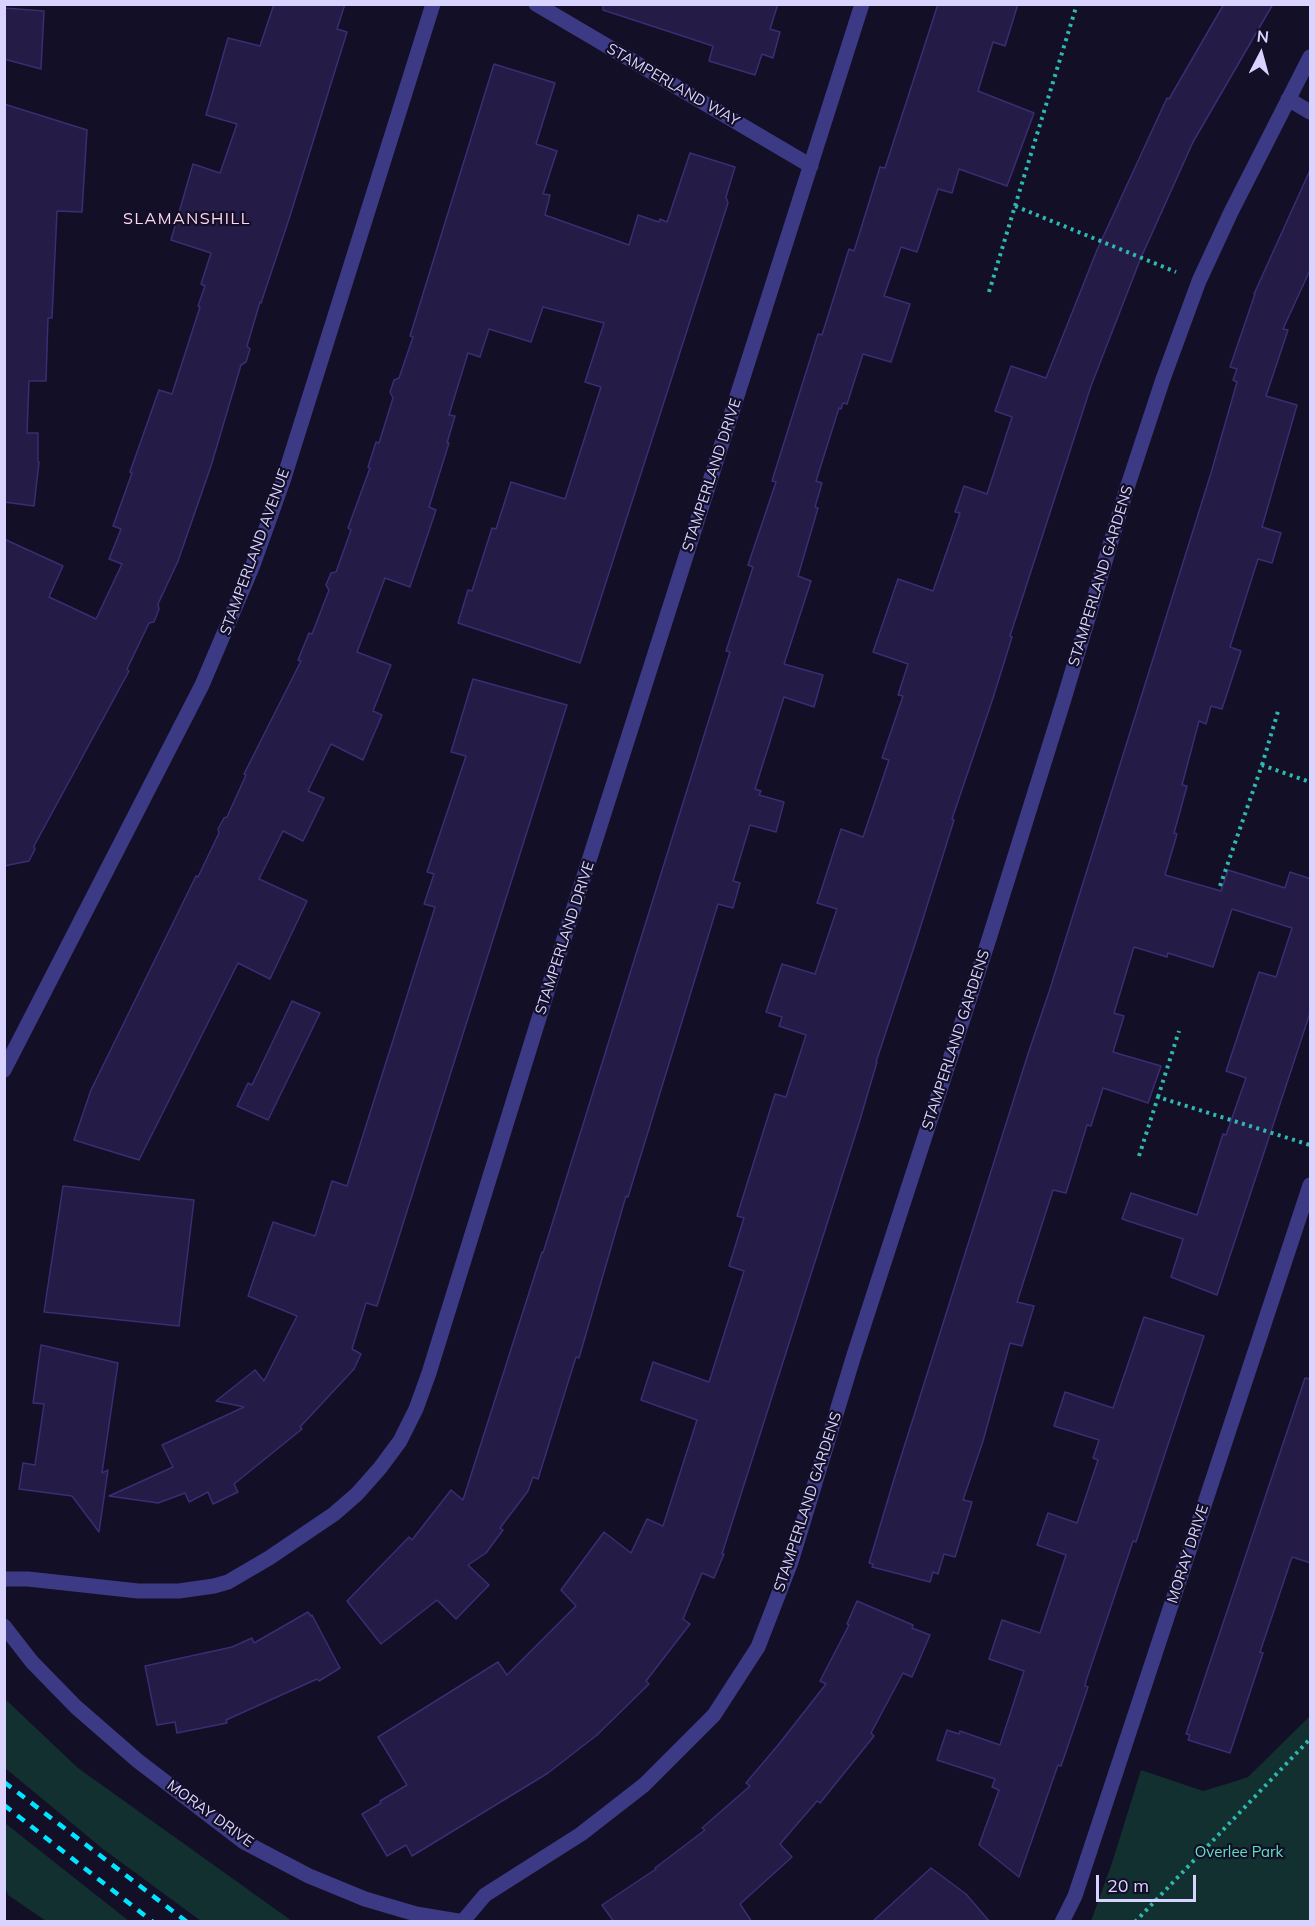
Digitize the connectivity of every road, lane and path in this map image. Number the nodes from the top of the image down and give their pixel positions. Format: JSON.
{"nodes":[{"id":1,"x":434,"y":4,"type":"edge"},
{"id":2,"x":536,"y":4,"type":"edge"},
{"id":3,"x":862,"y":4,"type":"edge"},
{"id":4,"x":1077,"y":4,"type":"edge"},
{"id":5,"x":1311,"y":57,"type":"edge"},
{"id":6,"x":1288,"y":99,"type":"junction"},
{"id":7,"x":1311,"y":112,"type":"edge"},
{"id":8,"x":811,"y":166,"type":"junction"},
{"id":9,"x":1015,"y":206,"type":"junction"},
{"id":10,"x":1199,"y":281,"type":"junction"},
{"id":11,"x":989,"y":292,"type":"dead end"},
{"id":12,"x":1279,"y":708,"type":"dead end"},
{"id":13,"x":1262,"y":765,"type":"junction"},
{"id":14,"x":1311,"y":782,"type":"edge"},
{"id":15,"x":1220,"y":886,"type":"dead end"},
{"id":16,"x":1179,"y":1031,"type":"dead end"},
{"id":17,"x":4,"y":1070,"type":"edge"},
{"id":18,"x":1158,"y":1097,"type":"junction"},
{"id":19,"x":1311,"y":1145,"type":"edge"},
{"id":20,"x":1139,"y":1156,"type":"dead end"},
{"id":21,"x":1311,"y":1185,"type":"edge"},
{"id":22,"x":4,"y":1579,"type":"edge"},
{"id":23,"x":4,"y":1626,"type":"edge"},
{"id":24,"x":1311,"y":1739,"type":"edge"},
{"id":25,"x":463,"y":1921,"type":"edge"},
{"id":26,"x":1062,"y":1922,"type":"edge"},
{"id":27,"x":1135,"y":1922,"type":"edge"}],
"edges":[{"from":1,"to":17,"type":"street","name":"STAMPERLAND AVENUE"},
{"from":2,"to":8,"type":"street","name":"STAMPERLAND WAY"},
{"from":3,"to":8,"type":"street","name":"STAMPERLAND DRIVE"},
{"from":4,"to":9,"type":"path"},
{"from":5,"to":6,"type":"street","name":"STAMPERLAND GARDENS"},
{"from":6,"to":7,"type":"street"},
{"from":6,"to":10,"type":"street","name":"STAMPERLAND GARDENS"},
{"from":8,"to":22,"type":"street","name":"STAMPERLAND DRIVE"},
{"from":9,"to":10,"type":"path"},
{"from":9,"to":11,"type":"path"},
{"from":10,"to":25,"type":"street","name":"STAMPERLAND GARDENS"},
{"from":12,"to":13,"type":"path"},
{"from":13,"to":14,"type":"path"},
{"from":13,"to":15,"type":"path"},
{"from":16,"to":18,"type":"path"},
{"from":18,"to":19,"type":"path"},
{"from":18,"to":20,"type":"path"},
{"from":21,"to":26,"type":"street","name":"MORAY DRIVE"},
{"from":23,"to":25,"type":"street","name":"MORAY DRIVE"},
{"from":24,"to":27,"type":"path"}]}
